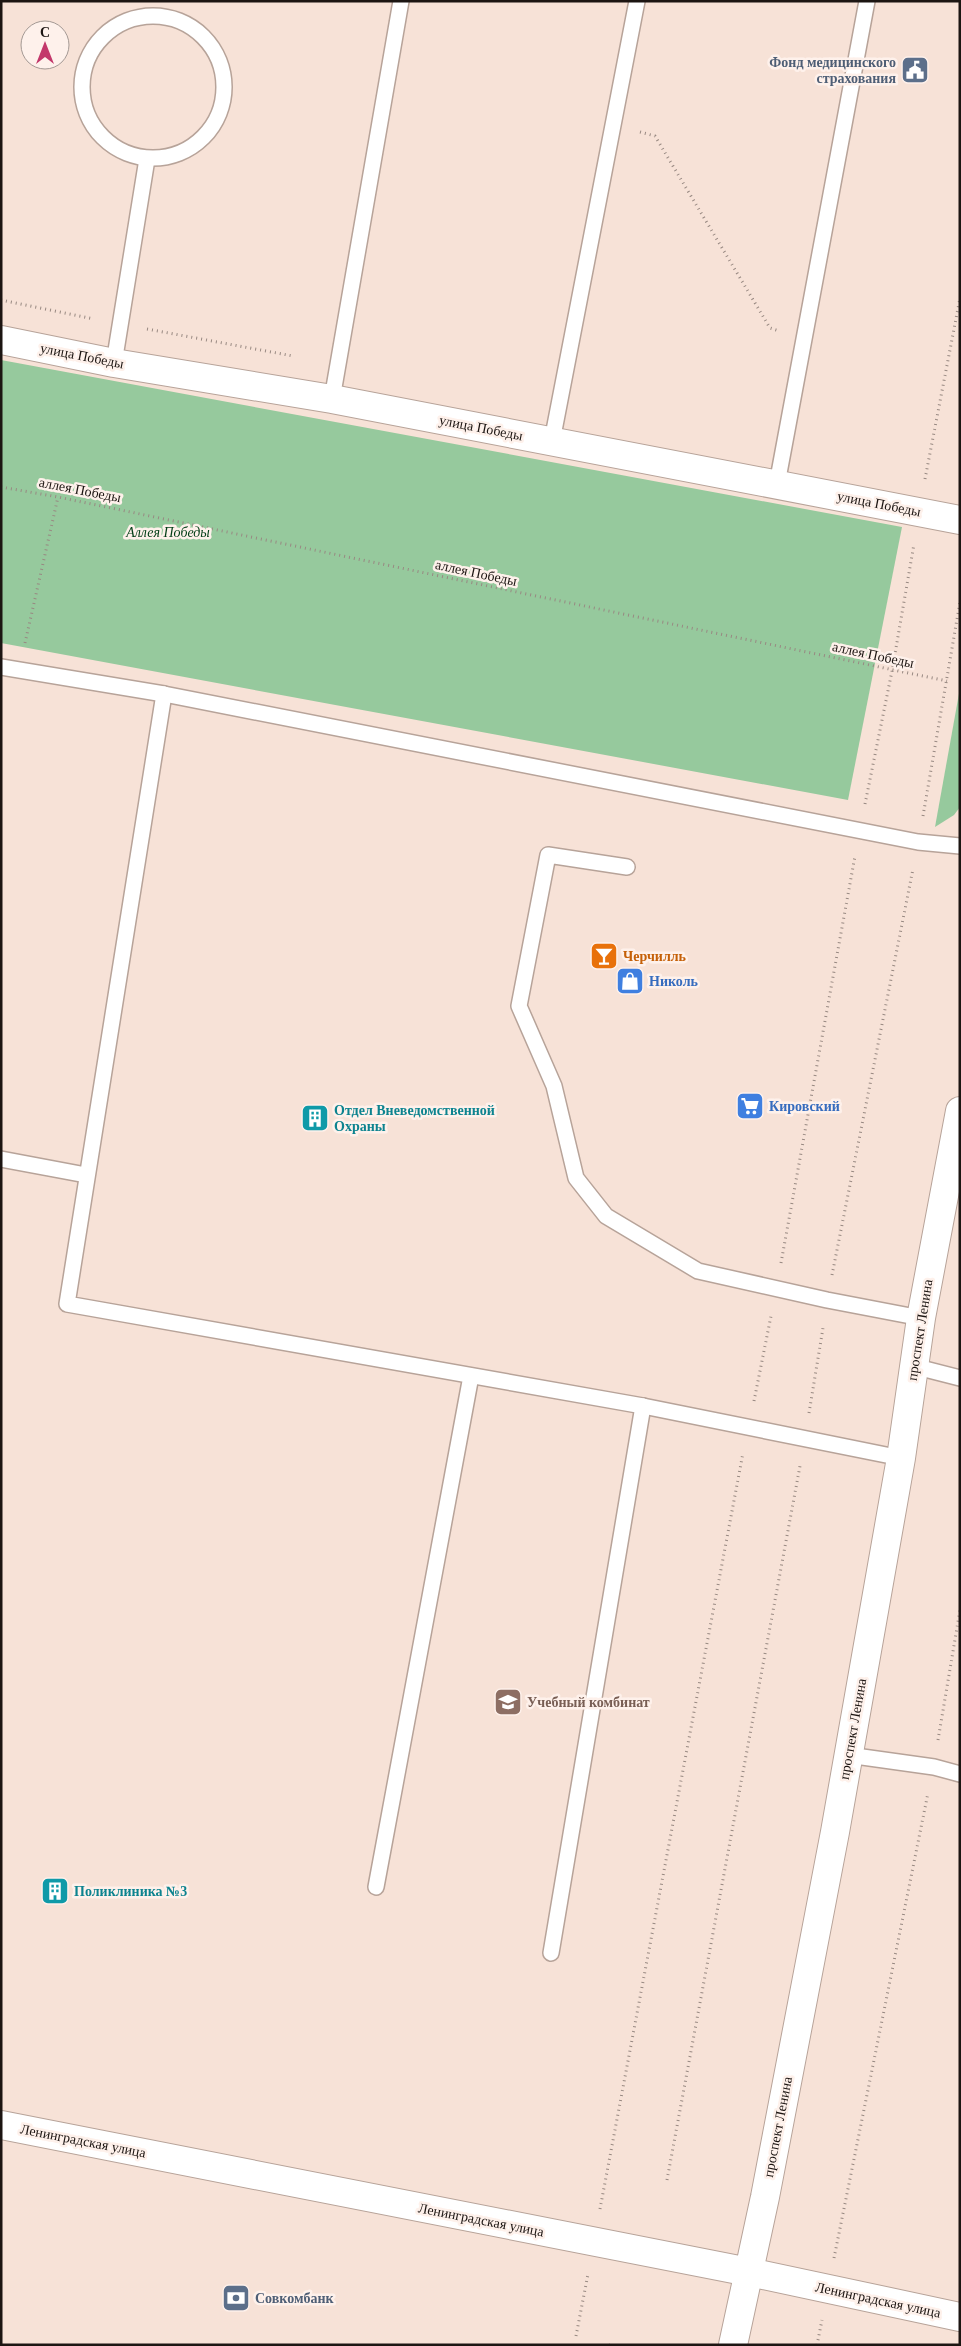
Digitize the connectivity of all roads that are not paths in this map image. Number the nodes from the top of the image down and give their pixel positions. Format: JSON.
{"nodes":[{"id":1,"x":401,"y":1,"type":"edge"},
{"id":2,"x":636,"y":1,"type":"edge"},
{"id":3,"x":867,"y":1,"type":"edge"},
{"id":4,"x":146,"y":159,"type":"junction"},
{"id":5,"x":1,"y":340,"type":"edge"},
{"id":6,"x":114,"y":363,"type":"junction"},
{"id":7,"x":332,"y":399,"type":"junction"},
{"id":8,"x":552,"y":441,"type":"junction"},
{"id":9,"x":776,"y":484,"type":"junction"},
{"id":10,"x":960,"y":520,"type":"edge"},
{"id":11,"x":1,"y":667,"type":"edge"},
{"id":12,"x":164,"y":694,"type":"junction"},
{"id":13,"x":960,"y":846,"type":"edge"},
{"id":14,"x":627,"y":867,"type":"dead end"},
{"id":15,"x":960,"y":1111,"type":"edge"},
{"id":16,"x":1,"y":1159,"type":"edge"},
{"id":17,"x":86,"y":1175,"type":"junction"},
{"id":18,"x":921,"y":1318,"type":"junction"},
{"id":19,"x":913,"y":1366,"type":"junction"},
{"id":20,"x":471,"y":1376,"type":"junction"},
{"id":21,"x":960,"y":1378,"type":"edge"},
{"id":22,"x":643,"y":1406,"type":"junction"},
{"id":23,"x":901,"y":1458,"type":"junction"},
{"id":24,"x":848,"y":1755,"type":"junction"},
{"id":25,"x":960,"y":1774,"type":"edge"},
{"id":26,"x":376,"y":1887,"type":"dead end"},
{"id":27,"x":551,"y":1953,"type":"dead end"},
{"id":28,"x":1,"y":2125,"type":"edge"},
{"id":29,"x":749,"y":2272,"type":"junction"},
{"id":30,"x":960,"y":2317,"type":"edge"},
{"id":31,"x":733,"y":2345,"type":"edge"}],
"edges":[{"from":1,"to":7,"type":"lane"},
{"from":2,"to":8,"type":"lane"},
{"from":3,"to":9,"type":"lane"},
{"from":4,"to":4,"type":"lane"},
{"from":4,"to":6,"type":"lane"},
{"from":5,"to":6,"type":"street","name":"улица Победы"},
{"from":6,"to":7,"type":"street","name":"улица Победы"},
{"from":7,"to":8,"type":"street","name":"улица Победы"},
{"from":8,"to":9,"type":"street","name":"улица Победы"},
{"from":9,"to":10,"type":"street","name":"улица Победы"},
{"from":11,"to":12,"type":"lane"},
{"from":12,"to":13,"type":"lane"},
{"from":12,"to":17,"type":"lane"},
{"from":14,"to":18,"type":"lane"},
{"from":15,"to":18,"type":"street","name":"проспект Ленина"},
{"from":16,"to":17,"type":"lane"},
{"from":17,"to":20,"type":"lane"},
{"from":18,"to":19,"type":"street","name":"проспект Ленина"},
{"from":19,"to":21,"type":"lane"},
{"from":19,"to":23,"type":"street","name":"проспект Ленина"},
{"from":20,"to":22,"type":"lane"},
{"from":20,"to":26,"type":"lane"},
{"from":22,"to":23,"type":"lane"},
{"from":22,"to":27,"type":"lane"},
{"from":23,"to":24,"type":"street","name":"проспект Ленина"},
{"from":24,"to":25,"type":"lane"},
{"from":24,"to":29,"type":"street","name":"проспект Ленина"},
{"from":28,"to":29,"type":"street","name":"Ленинградская улица"},
{"from":29,"to":30,"type":"street","name":"Ленинградская улица"},
{"from":29,"to":31,"type":"street","name":"проспект Ленина"}]}
